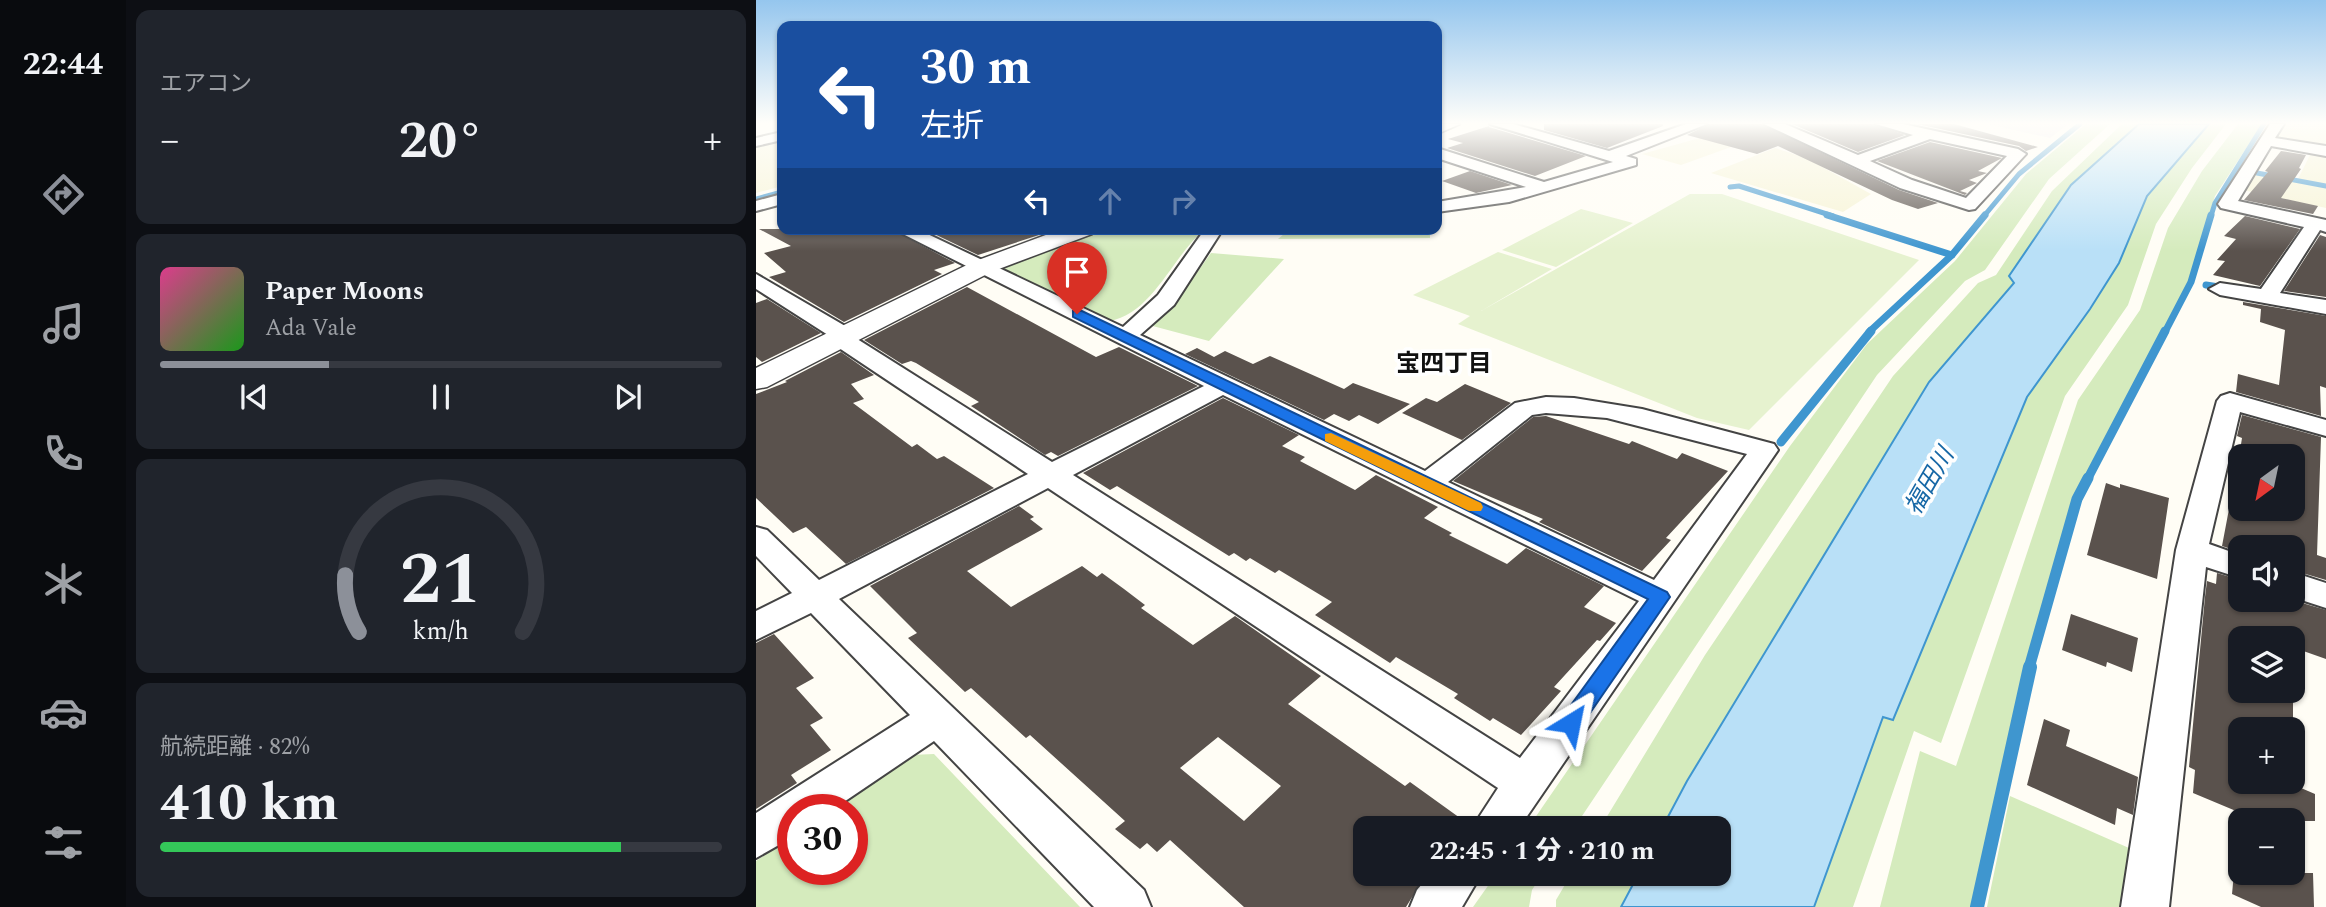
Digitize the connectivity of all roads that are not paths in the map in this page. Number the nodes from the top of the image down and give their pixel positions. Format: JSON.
{"nodes":[{"id":1,"x":1479,"y":166,"type":"edge"},
{"id":2,"x":1615,"y":166,"type":"edge"},
{"id":3,"x":1871,"y":166,"type":"edge"},
{"id":4,"x":2006,"y":166,"type":"edge"},
{"id":5,"x":2250,"y":166,"type":"edge"},
{"id":6,"x":1544,"y":187,"type":"junction"},
{"id":7,"x":777,"y":189,"type":"edge"},
{"id":8,"x":756,"y":195,"type":"edge"},
{"id":9,"x":777,"y":200,"type":"edge"},
{"id":10,"x":756,"y":206,"type":"edge"},
{"id":11,"x":1442,"y":206,"type":"edge"},
{"id":12,"x":2321,"y":225,"type":"edge"},
{"id":13,"x":915,"y":235,"type":"edge"},
{"id":14,"x":1068,"y":235,"type":"edge"},
{"id":15,"x":1210,"y":235,"type":"edge"},
{"id":16,"x":982,"y":267,"type":"junction"},
{"id":17,"x":756,"y":280,"type":"edge"},
{"id":18,"x":2220,"y":289,"type":"dead end"},
{"id":19,"x":2266,"y":297,"type":"junction"},
{"id":20,"x":2326,"y":307,"type":"edge"},
{"id":21,"x":841,"y":336,"type":"junction"},
{"id":22,"x":1125,"y":337,"type":"junction"},
{"id":23,"x":756,"y":380,"type":"edge"},
{"id":24,"x":1224,"y":385,"type":"junction"},
{"id":25,"x":2326,"y":428,"type":"edge"},
{"id":26,"x":1050,"y":475,"type":"junction"},
{"id":27,"x":1427,"y":484,"type":"junction"},
{"id":28,"x":756,"y":537,"type":"edge"},
{"id":29,"x":2192,"y":550,"type":"junction"},
{"id":30,"x":2228,"y":562,"type":"edge"},
{"id":31,"x":2305,"y":589,"type":"edge"},
{"id":32,"x":2326,"y":596,"type":"edge"},
{"id":33,"x":815,"y":597,"type":"junction"},
{"id":34,"x":1660,"y":597,"type":"junction"},
{"id":35,"x":756,"y":627,"type":"edge"},
{"id":36,"x":937,"y":718,"type":"junction"},
{"id":37,"x":1527,"y":785,"type":"junction"},
{"id":38,"x":821,"y":794,"type":"edge"},
{"id":39,"x":1503,"y":816,"type":"edge"},
{"id":40,"x":777,"y":823,"type":"edge"},
{"id":41,"x":756,"y":837,"type":"edge"},
{"id":42,"x":1450,"y":886,"type":"edge"},
{"id":43,"x":1128,"y":907,"type":"edge"},
{"id":44,"x":1434,"y":907,"type":"edge"},
{"id":45,"x":2145,"y":907,"type":"edge"}],
"edges":[{"from":1,"to":6,"type":"street"},
{"from":2,"to":6,"type":"street"},
{"from":3,"to":4,"type":"street"},
{"from":5,"to":12,"type":"street"},
{"from":6,"to":11,"type":"street"},
{"from":7,"to":8,"type":"street"},
{"from":9,"to":10,"type":"street"},
{"from":12,"to":19,"type":"street"},
{"from":13,"to":16,"type":"street"},
{"from":14,"to":16,"type":"street"},
{"from":15,"to":22,"type":"street"},
{"from":16,"to":21,"type":"street"},
{"from":16,"to":22,"type":"street"},
{"from":17,"to":21,"type":"street"},
{"from":18,"to":19,"type":"street"},
{"from":19,"to":20,"type":"street"},
{"from":21,"to":23,"type":"street"},
{"from":21,"to":26,"type":"street"},
{"from":22,"to":24,"type":"street"},
{"from":24,"to":26,"type":"street"},
{"from":24,"to":27,"type":"street"},
{"from":25,"to":29,"type":"street"},
{"from":26,"to":33,"type":"street"},
{"from":26,"to":37,"type":"street"},
{"from":27,"to":34,"type":"street"},
{"from":27,"to":34,"type":"street"},
{"from":28,"to":33,"type":"street"},
{"from":29,"to":30,"type":"street"},
{"from":29,"to":45,"type":"street"},
{"from":31,"to":32,"type":"street"},
{"from":33,"to":35,"type":"street"},
{"from":33,"to":36,"type":"street"},
{"from":34,"to":37,"type":"street"},
{"from":36,"to":38,"type":"street"},
{"from":36,"to":43,"type":"street"},
{"from":37,"to":39,"type":"street"},
{"from":40,"to":41,"type":"street"},
{"from":42,"to":44,"type":"street"}]}
